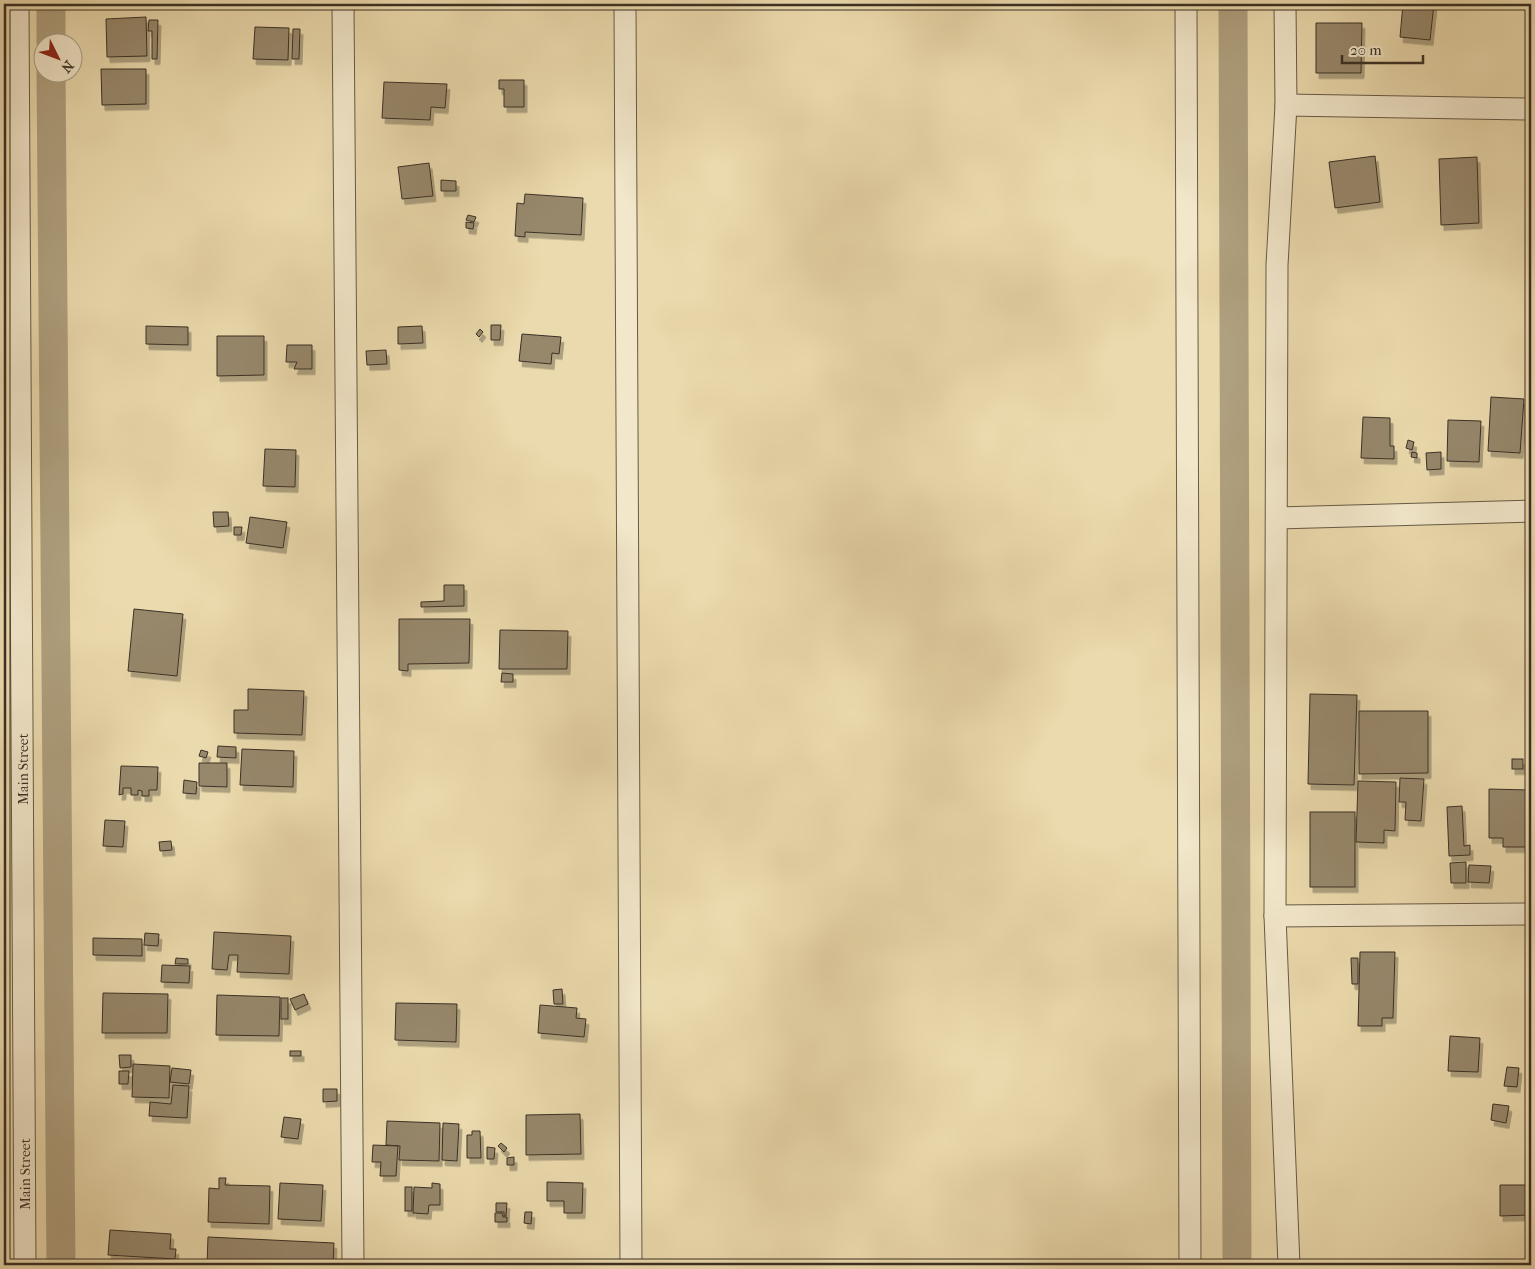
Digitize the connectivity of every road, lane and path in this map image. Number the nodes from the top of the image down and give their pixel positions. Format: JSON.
{"nodes":[{"id":1,"x":18,"y":4,"type":"edge"},
{"id":2,"x":343,"y":4,"type":"edge"},
{"id":3,"x":625,"y":4,"type":"edge"},
{"id":4,"x":1186,"y":4,"type":"edge"},
{"id":5,"x":1285,"y":4,"type":"edge"},
{"id":6,"x":1286,"y":105,"type":"junction"},
{"id":7,"x":1531,"y":109,"type":"edge"},
{"id":8,"x":1531,"y":511,"type":"edge"},
{"id":9,"x":1277,"y":518,"type":"junction"},
{"id":10,"x":1531,"y":914,"type":"edge"},
{"id":11,"x":1275,"y":916,"type":"junction"},
{"id":12,"x":26,"y":1265,"type":"edge"},
{"id":13,"x":353,"y":1265,"type":"edge"},
{"id":14,"x":631,"y":1265,"type":"edge"},
{"id":15,"x":1190,"y":1265,"type":"edge"},
{"id":16,"x":1289,"y":1265,"type":"edge"}],
"edges":[{"from":1,"to":12,"type":"street","name":"Main Street"},
{"from":2,"to":13,"type":"street"},
{"from":3,"to":14,"type":"street"},
{"from":4,"to":15,"type":"street"},
{"from":5,"to":6,"type":"street"},
{"from":6,"to":7,"type":"street"},
{"from":6,"to":9,"type":"street"},
{"from":8,"to":9,"type":"street"},
{"from":9,"to":11,"type":"street"},
{"from":10,"to":11,"type":"street"},
{"from":11,"to":16,"type":"street"}]}
